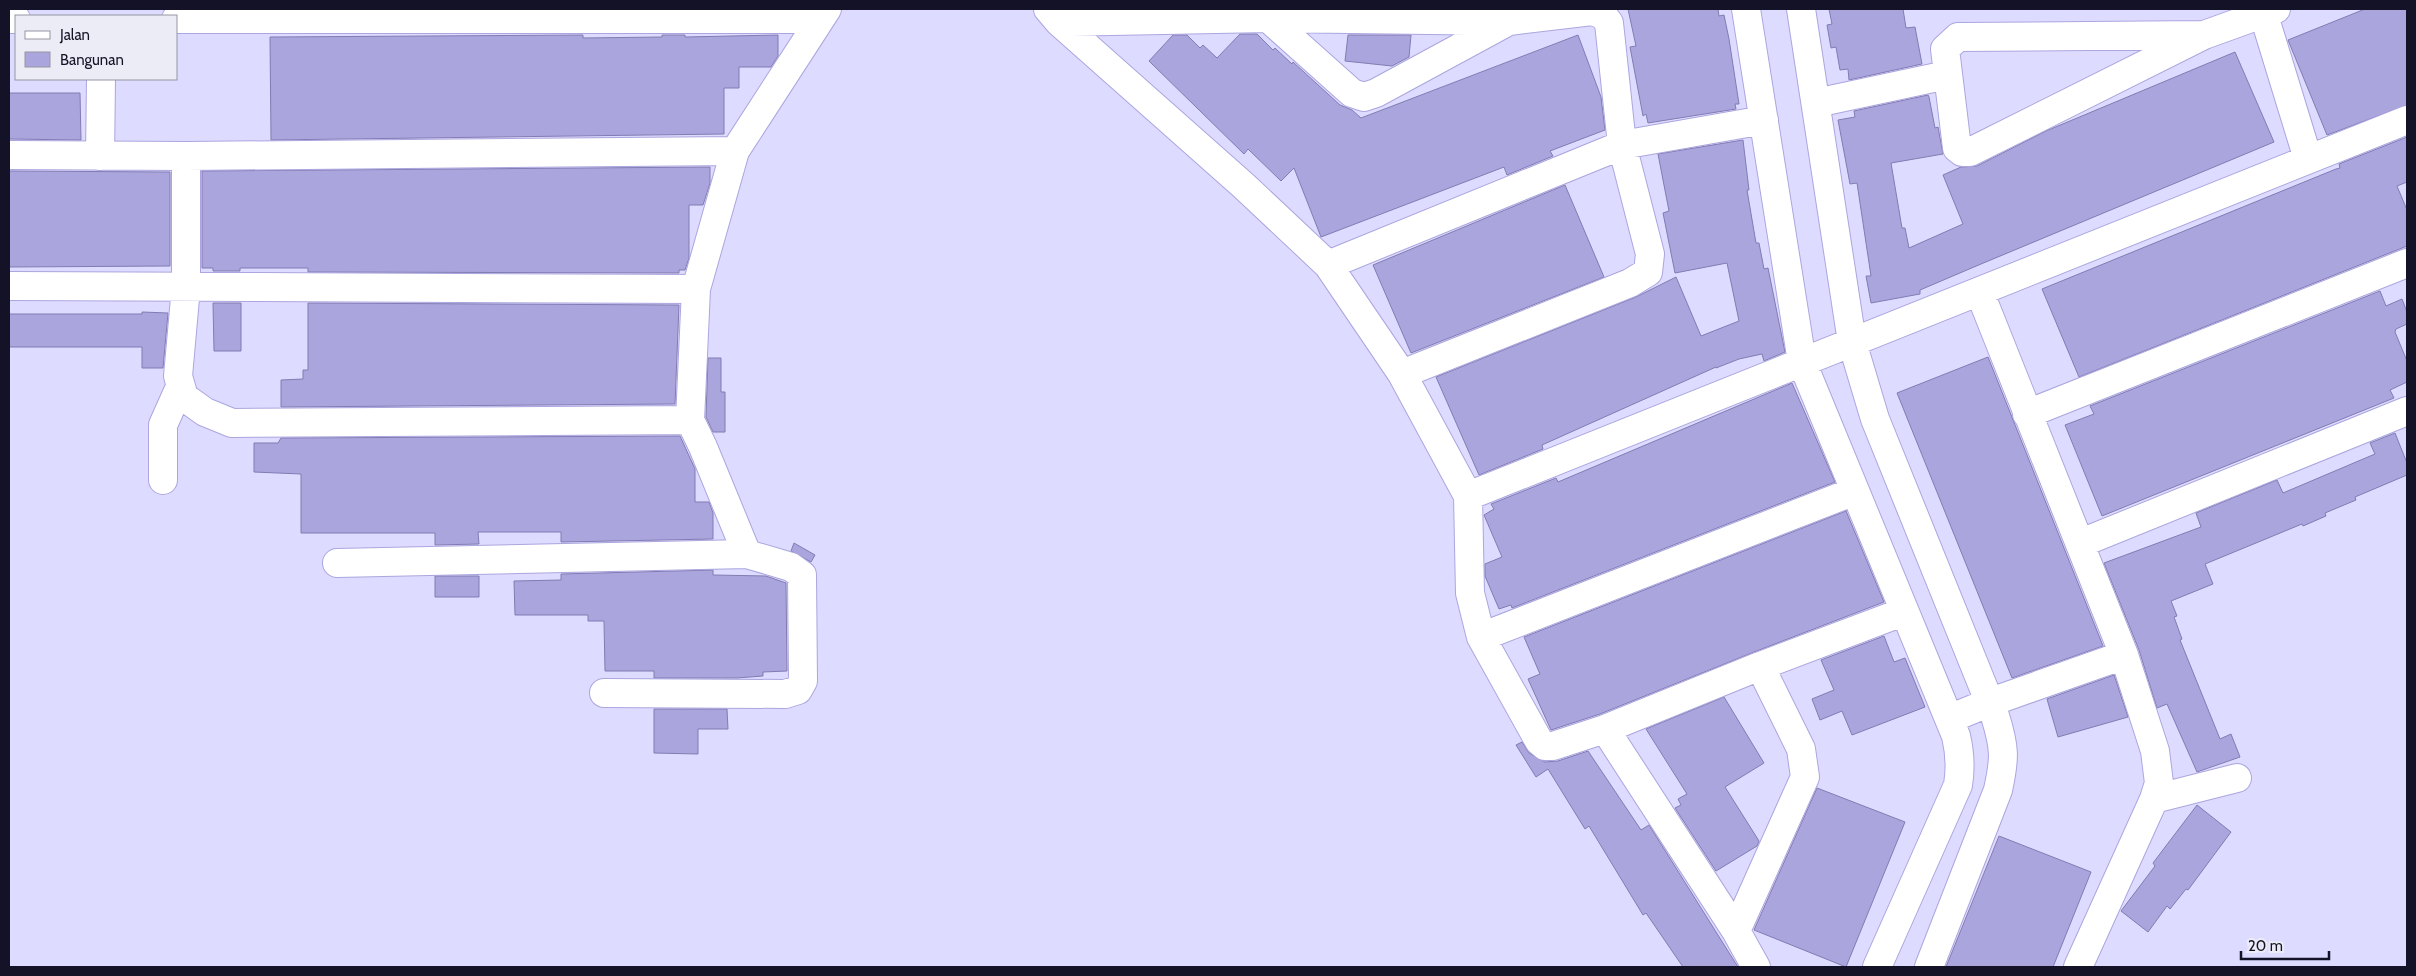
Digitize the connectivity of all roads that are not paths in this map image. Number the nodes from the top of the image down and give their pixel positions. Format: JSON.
{"nodes":[{"id":1,"x":1746,"y":9,"type":"edge"},
{"id":2,"x":1801,"y":9,"type":"edge"},
{"id":3,"x":2267,"y":11,"type":"edge"},
{"id":4,"x":206,"y":14,"type":"edge"},
{"id":5,"x":823,"y":14,"type":"edge"},
{"id":6,"x":1353,"y":14,"type":"edge"},
{"id":7,"x":1054,"y":15,"type":"edge"},
{"id":8,"x":1268,"y":18,"type":"junction"},
{"id":9,"x":178,"y":19,"type":"edge"},
{"id":10,"x":1509,"y":21,"type":"junction"},
{"id":11,"x":2204,"y":35,"type":"junction"},
{"id":12,"x":1947,"y":75,"type":"junction"},
{"id":13,"x":101,"y":80,"type":"edge"},
{"id":14,"x":1816,"y":104,"type":"junction"},
{"id":15,"x":1764,"y":120,"type":"junction"},
{"id":16,"x":2407,"y":120,"type":"edge"},
{"id":17,"x":1622,"y":145,"type":"junction"},
{"id":18,"x":735,"y":151,"type":"junction"},
{"id":19,"x":9,"y":155,"type":"edge"},
{"id":20,"x":100,"y":156,"type":"junction"},
{"id":21,"x":186,"y":156,"type":"junction"},
{"id":22,"x":2308,"y":159,"type":"junction"},
{"id":23,"x":2407,"y":263,"type":"edge"},
{"id":24,"x":1328,"y":265,"type":"junction"},
{"id":25,"x":9,"y":286,"type":"edge"},
{"id":26,"x":186,"y":287,"type":"junction"},
{"id":27,"x":696,"y":289,"type":"junction"},
{"id":28,"x":1980,"y":292,"type":"junction"},
{"id":29,"x":1852,"y":342,"type":"junction"},
{"id":30,"x":1802,"y":362,"type":"junction"},
{"id":31,"x":1402,"y":374,"type":"junction"},
{"id":32,"x":180,"y":387,"type":"junction"},
{"id":33,"x":2407,"y":411,"type":"edge"},
{"id":34,"x":2026,"y":414,"type":"junction"},
{"id":35,"x":690,"y":420,"type":"junction"},
{"id":36,"x":163,"y":480,"type":"dead end"},
{"id":37,"x":1855,"y":491,"type":"junction"},
{"id":38,"x":1468,"y":496,"type":"junction"},
{"id":39,"x":2081,"y":543,"type":"junction"},
{"id":40,"x":747,"y":554,"type":"junction"},
{"id":41,"x":337,"y":563,"type":"dead end"},
{"id":42,"x":1903,"y":612,"type":"junction"},
{"id":43,"x":1481,"y":637,"type":"junction"},
{"id":44,"x":2124,"y":655,"type":"junction"},
{"id":45,"x":1760,"y":666,"type":"junction"},
{"id":46,"x":604,"y":693,"type":"dead end"},
{"id":47,"x":1988,"y":703,"type":"junction"},
{"id":48,"x":1949,"y":719,"type":"junction"},
{"id":49,"x":1605,"y":729,"type":"junction"},
{"id":50,"x":2237,"y":778,"type":"dead end"},
{"id":51,"x":2154,"y":799,"type":"junction"},
{"id":52,"x":1736,"y":931,"type":"junction"},
{"id":53,"x":1756,"y":967,"type":"edge"},
{"id":54,"x":1877,"y":967,"type":"edge"},
{"id":55,"x":1929,"y":967,"type":"edge"},
{"id":56,"x":2078,"y":967,"type":"edge"}],
"edges":[{"from":1,"to":15,"type":"street"},
{"from":2,"to":14,"type":"street"},
{"from":3,"to":11,"type":"street"},
{"from":3,"to":22,"type":"street"},
{"from":4,"to":5,"type":"street"},
{"from":4,"to":9,"type":"street"},
{"from":5,"to":18,"type":"street"},
{"from":6,"to":8,"type":"street"},
{"from":6,"to":10,"type":"street"},
{"from":7,"to":8,"type":"street"},
{"from":7,"to":24,"type":"street"},
{"from":8,"to":10,"type":"street"},
{"from":10,"to":17,"type":"street"},
{"from":11,"to":12,"type":"street"},
{"from":11,"to":12,"type":"street"},
{"from":12,"to":14,"type":"street"},
{"from":13,"to":20,"type":"street"},
{"from":14,"to":29,"type":"street"},
{"from":15,"to":17,"type":"street"},
{"from":15,"to":30,"type":"street"},
{"from":16,"to":22,"type":"street"},
{"from":17,"to":24,"type":"street"},
{"from":17,"to":31,"type":"street"},
{"from":18,"to":21,"type":"street"},
{"from":18,"to":27,"type":"street"},
{"from":19,"to":20,"type":"street"},
{"from":20,"to":21,"type":"street"},
{"from":21,"to":26,"type":"street"},
{"from":22,"to":28,"type":"street"},
{"from":23,"to":34,"type":"street"},
{"from":24,"to":31,"type":"street"},
{"from":25,"to":26,"type":"street"},
{"from":26,"to":27,"type":"street"},
{"from":26,"to":32,"type":"street"},
{"from":27,"to":35,"type":"street"},
{"from":28,"to":29,"type":"street"},
{"from":28,"to":34,"type":"street"},
{"from":29,"to":30,"type":"street"},
{"from":29,"to":47,"type":"street"},
{"from":30,"to":37,"type":"street"},
{"from":30,"to":38,"type":"street"},
{"from":31,"to":38,"type":"street"},
{"from":32,"to":35,"type":"street"},
{"from":32,"to":36,"type":"street"},
{"from":33,"to":39,"type":"street"},
{"from":34,"to":39,"type":"street"},
{"from":35,"to":40,"type":"street"},
{"from":37,"to":42,"type":"street"},
{"from":37,"to":43,"type":"street"},
{"from":38,"to":43,"type":"street"},
{"from":39,"to":44,"type":"street"},
{"from":40,"to":41,"type":"street"},
{"from":40,"to":46,"type":"street"},
{"from":42,"to":45,"type":"street"},
{"from":42,"to":48,"type":"street"},
{"from":43,"to":49,"type":"street"},
{"from":44,"to":47,"type":"street"},
{"from":44,"to":51,"type":"street"},
{"from":45,"to":49,"type":"street"},
{"from":45,"to":52,"type":"street"},
{"from":47,"to":48,"type":"street"},
{"from":47,"to":55,"type":"street"},
{"from":48,"to":54,"type":"street"},
{"from":49,"to":52,"type":"street"},
{"from":50,"to":51,"type":"street"},
{"from":51,"to":56,"type":"street"},
{"from":52,"to":53,"type":"street"}]}
